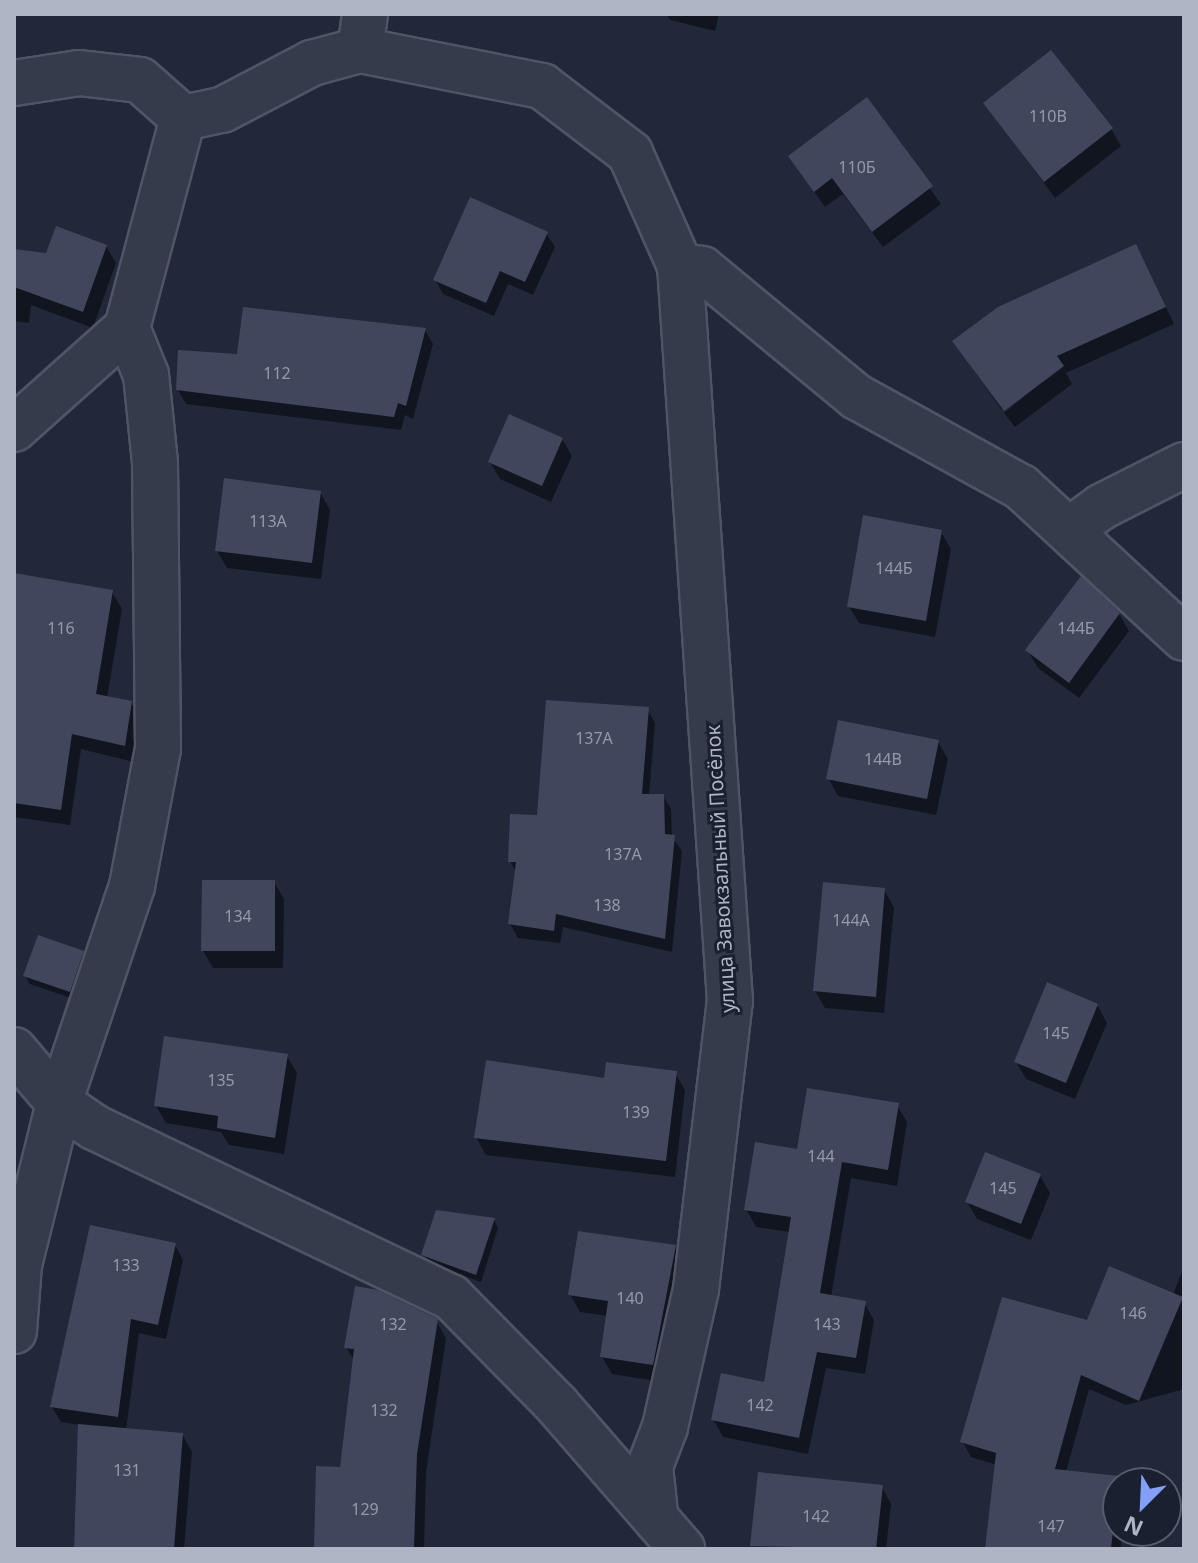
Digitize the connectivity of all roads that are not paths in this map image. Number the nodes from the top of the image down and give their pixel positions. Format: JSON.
{"nodes":[{"id":1,"x":363,"y":32,"type":"edge"},
{"id":2,"x":14,"y":83,"type":"edge"},
{"id":3,"x":183,"y":118,"type":"junction"},
{"id":4,"x":680,"y":266,"type":"junction"},
{"id":5,"x":127,"y":328,"type":"junction"},
{"id":6,"x":14,"y":429,"type":"edge"},
{"id":7,"x":1184,"y":465,"type":"edge"},
{"id":8,"x":1071,"y":529,"type":"junction"},
{"id":9,"x":1184,"y":638,"type":"edge"},
{"id":10,"x":14,"y":1050,"type":"edge"},
{"id":11,"x":59,"y":1103,"type":"junction"},
{"id":12,"x":14,"y":1331,"type":"edge"},
{"id":13,"x":655,"y":1513,"type":"junction"},
{"id":14,"x":682,"y":1549,"type":"edge"}],
"edges":[{"from":1,"to":3,"type":"street","name":"улица Завокзальный Посёлок"},
{"from":1,"to":4,"type":"street","name":"улица Завокзальный Посёлок"},
{"from":2,"to":3,"type":"street"},
{"from":3,"to":5,"type":"street"},
{"from":4,"to":8,"type":"street"},
{"from":4,"to":13,"type":"street","name":"улица Завокзальный Посёлок"},
{"from":5,"to":6,"type":"street"},
{"from":5,"to":11,"type":"street"},
{"from":7,"to":8,"type":"street"},
{"from":8,"to":9,"type":"street"},
{"from":10,"to":11,"type":"street"},
{"from":11,"to":12,"type":"street"},
{"from":11,"to":13,"type":"street"},
{"from":13,"to":14,"type":"street"}]}
